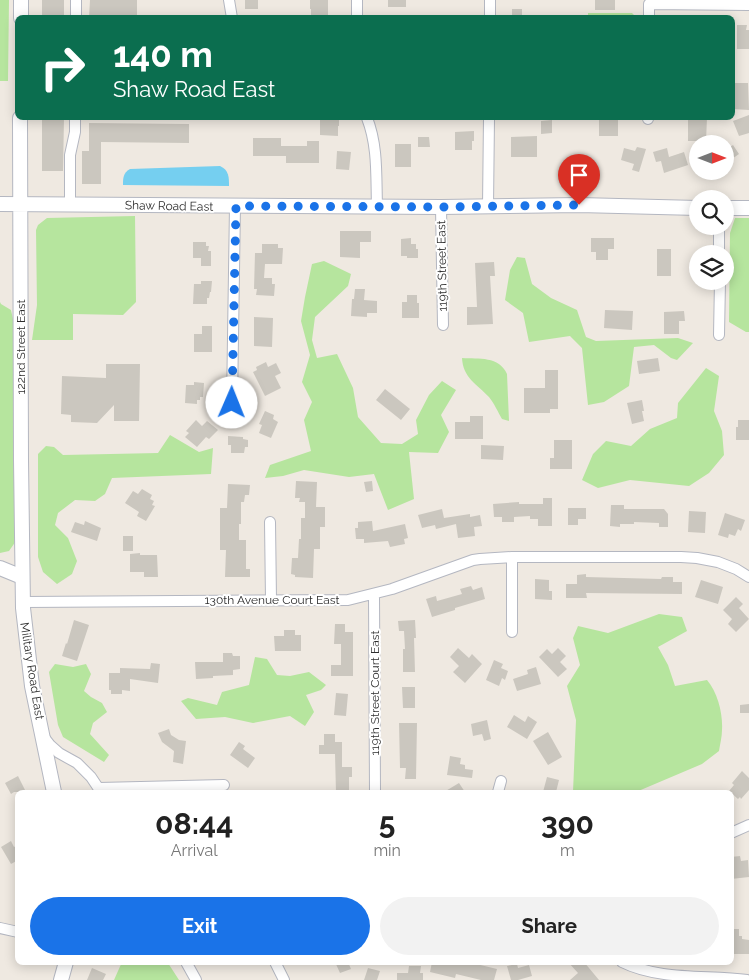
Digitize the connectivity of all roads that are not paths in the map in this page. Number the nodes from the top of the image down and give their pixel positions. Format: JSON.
{"nodes":[{"id":1,"x":21,"y":0,"type":"edge"},
{"id":2,"x":76,"y":0,"type":"edge"},
{"id":3,"x":229,"y":0,"type":"edge"},
{"id":4,"x":357,"y":0,"type":"edge"},
{"id":5,"x":490,"y":0,"type":"edge"},
{"id":6,"x":749,"y":4,"type":"edge"},
{"id":7,"x":21,"y":15,"type":"edge"},
{"id":8,"x":76,"y":15,"type":"edge"},
{"id":9,"x":232,"y":15,"type":"edge"},
{"id":10,"x":357,"y":15,"type":"edge"},
{"id":11,"x":490,"y":15,"type":"edge"},
{"id":12,"x":648,"y":15,"type":"edge"},
{"id":13,"x":20,"y":120,"type":"edge"},
{"id":14,"x":75,"y":120,"type":"edge"},
{"id":15,"x":368,"y":120,"type":"edge"},
{"id":16,"x":489,"y":120,"type":"edge"},
{"id":17,"x":0,"y":204,"type":"edge"},
{"id":18,"x":20,"y":204,"type":"junction"},
{"id":19,"x":70,"y":205,"type":"junction"},
{"id":20,"x":236,"y":206,"type":"junction"},
{"id":21,"x":377,"y":206,"type":"junction"},
{"id":22,"x":488,"y":206,"type":"junction"},
{"id":23,"x":441,"y":207,"type":"junction"},
{"id":24,"x":689,"y":208,"type":"edge"},
{"id":25,"x":734,"y":208,"type":"edge"},
{"id":26,"x":749,"y":208,"type":"edge"},
{"id":27,"x":720,"y":290,"type":"edge"},
{"id":28,"x":443,"y":325,"type":"dead end"},
{"id":29,"x":719,"y":335,"type":"dead end"},
{"id":30,"x":232,"y":403,"type":"dead end"},
{"id":31,"x":270,"y":522,"type":"dead end"},
{"id":32,"x":512,"y":557,"type":"junction"},
{"id":33,"x":0,"y":568,"type":"edge"},
{"id":34,"x":22,"y":577,"type":"junction"},
{"id":35,"x":749,"y":578,"type":"edge"},
{"id":36,"x":374,"y":594,"type":"junction"},
{"id":37,"x":270,"y":600,"type":"junction"},
{"id":38,"x":24,"y":602,"type":"junction"},
{"id":39,"x":512,"y":632,"type":"dead end"},
{"id":40,"x":43,"y":736,"type":"junction"},
{"id":41,"x":501,"y":781,"type":"dead end"},
{"id":42,"x":224,"y":785,"type":"dead end"},
{"id":43,"x":54,"y":790,"type":"edge"},
{"id":44,"x":100,"y":790,"type":"edge"},
{"id":45,"x":376,"y":790,"type":"edge"},
{"id":46,"x":499,"y":790,"type":"edge"},
{"id":47,"x":749,"y":825,"type":"edge"},
{"id":48,"x":734,"y":832,"type":"edge"},
{"id":49,"x":0,"y":928,"type":"edge"},
{"id":50,"x":15,"y":931,"type":"edge"},
{"id":51,"x":65,"y":965,"type":"edge"},
{"id":52,"x":188,"y":965,"type":"edge"},
{"id":53,"x":276,"y":965,"type":"edge"},
{"id":54,"x":627,"y":965,"type":"edge"},
{"id":55,"x":62,"y":980,"type":"edge"},
{"id":56,"x":196,"y":980,"type":"edge"},
{"id":57,"x":284,"y":980,"type":"edge"},
{"id":58,"x":746,"y":980,"type":"edge"}],
"edges":[{"from":1,"to":7,"type":"main road"},
{"from":2,"to":8,"type":"street"},
{"from":3,"to":9,"type":"street"},
{"from":4,"to":10,"type":"street"},
{"from":5,"to":11,"type":"street"},
{"from":6,"to":12,"type":"street"},
{"from":13,"to":18,"type":"main road","name":"122nd Street East"},
{"from":14,"to":19,"type":"street"},
{"from":15,"to":21,"type":"street"},
{"from":16,"to":22,"type":"street"},
{"from":17,"to":18,"type":"main road","name":"Shaw Road East"},
{"from":18,"to":19,"type":"main road","name":"Shaw Road East"},
{"from":18,"to":34,"type":"main road","name":"122nd Street East"},
{"from":19,"to":20,"type":"main road","name":"Shaw Road East"},
{"from":20,"to":21,"type":"main road","name":"Shaw Road East"},
{"from":20,"to":30,"type":"street"},
{"from":21,"to":23,"type":"main road","name":"Shaw Road East"},
{"from":22,"to":23,"type":"main road","name":"Shaw Road East"},
{"from":22,"to":24,"type":"main road","name":"Shaw Road East"},
{"from":23,"to":28,"type":"street","name":"119th Street East"},
{"from":25,"to":26,"type":"main road"},
{"from":27,"to":29,"type":"street"},
{"from":31,"to":37,"type":"street"},
{"from":32,"to":35,"type":"street","name":"130th Avenue Court East"},
{"from":32,"to":36,"type":"street","name":"130th Avenue Court East"},
{"from":32,"to":39,"type":"street"},
{"from":33,"to":34,"type":"main road"},
{"from":34,"to":38,"type":"main road","name":"Military Road East"},
{"from":36,"to":37,"type":"street","name":"130th Avenue Court East"},
{"from":36,"to":45,"type":"street","name":"119th Street Court East"},
{"from":37,"to":38,"type":"street","name":"130th Avenue Court East"},
{"from":38,"to":40,"type":"main road","name":"Military Road East"},
{"from":40,"to":43,"type":"main road"},
{"from":40,"to":44,"type":"street","name":"Military Road East"},
{"from":41,"to":46,"type":"street"},
{"from":42,"to":44,"type":"street"},
{"from":47,"to":48,"type":"street"},
{"from":49,"to":50,"type":"street"},
{"from":51,"to":55,"type":"main road"},
{"from":52,"to":56,"type":"street"},
{"from":53,"to":57,"type":"street"},
{"from":54,"to":58,"type":"street"}]}
